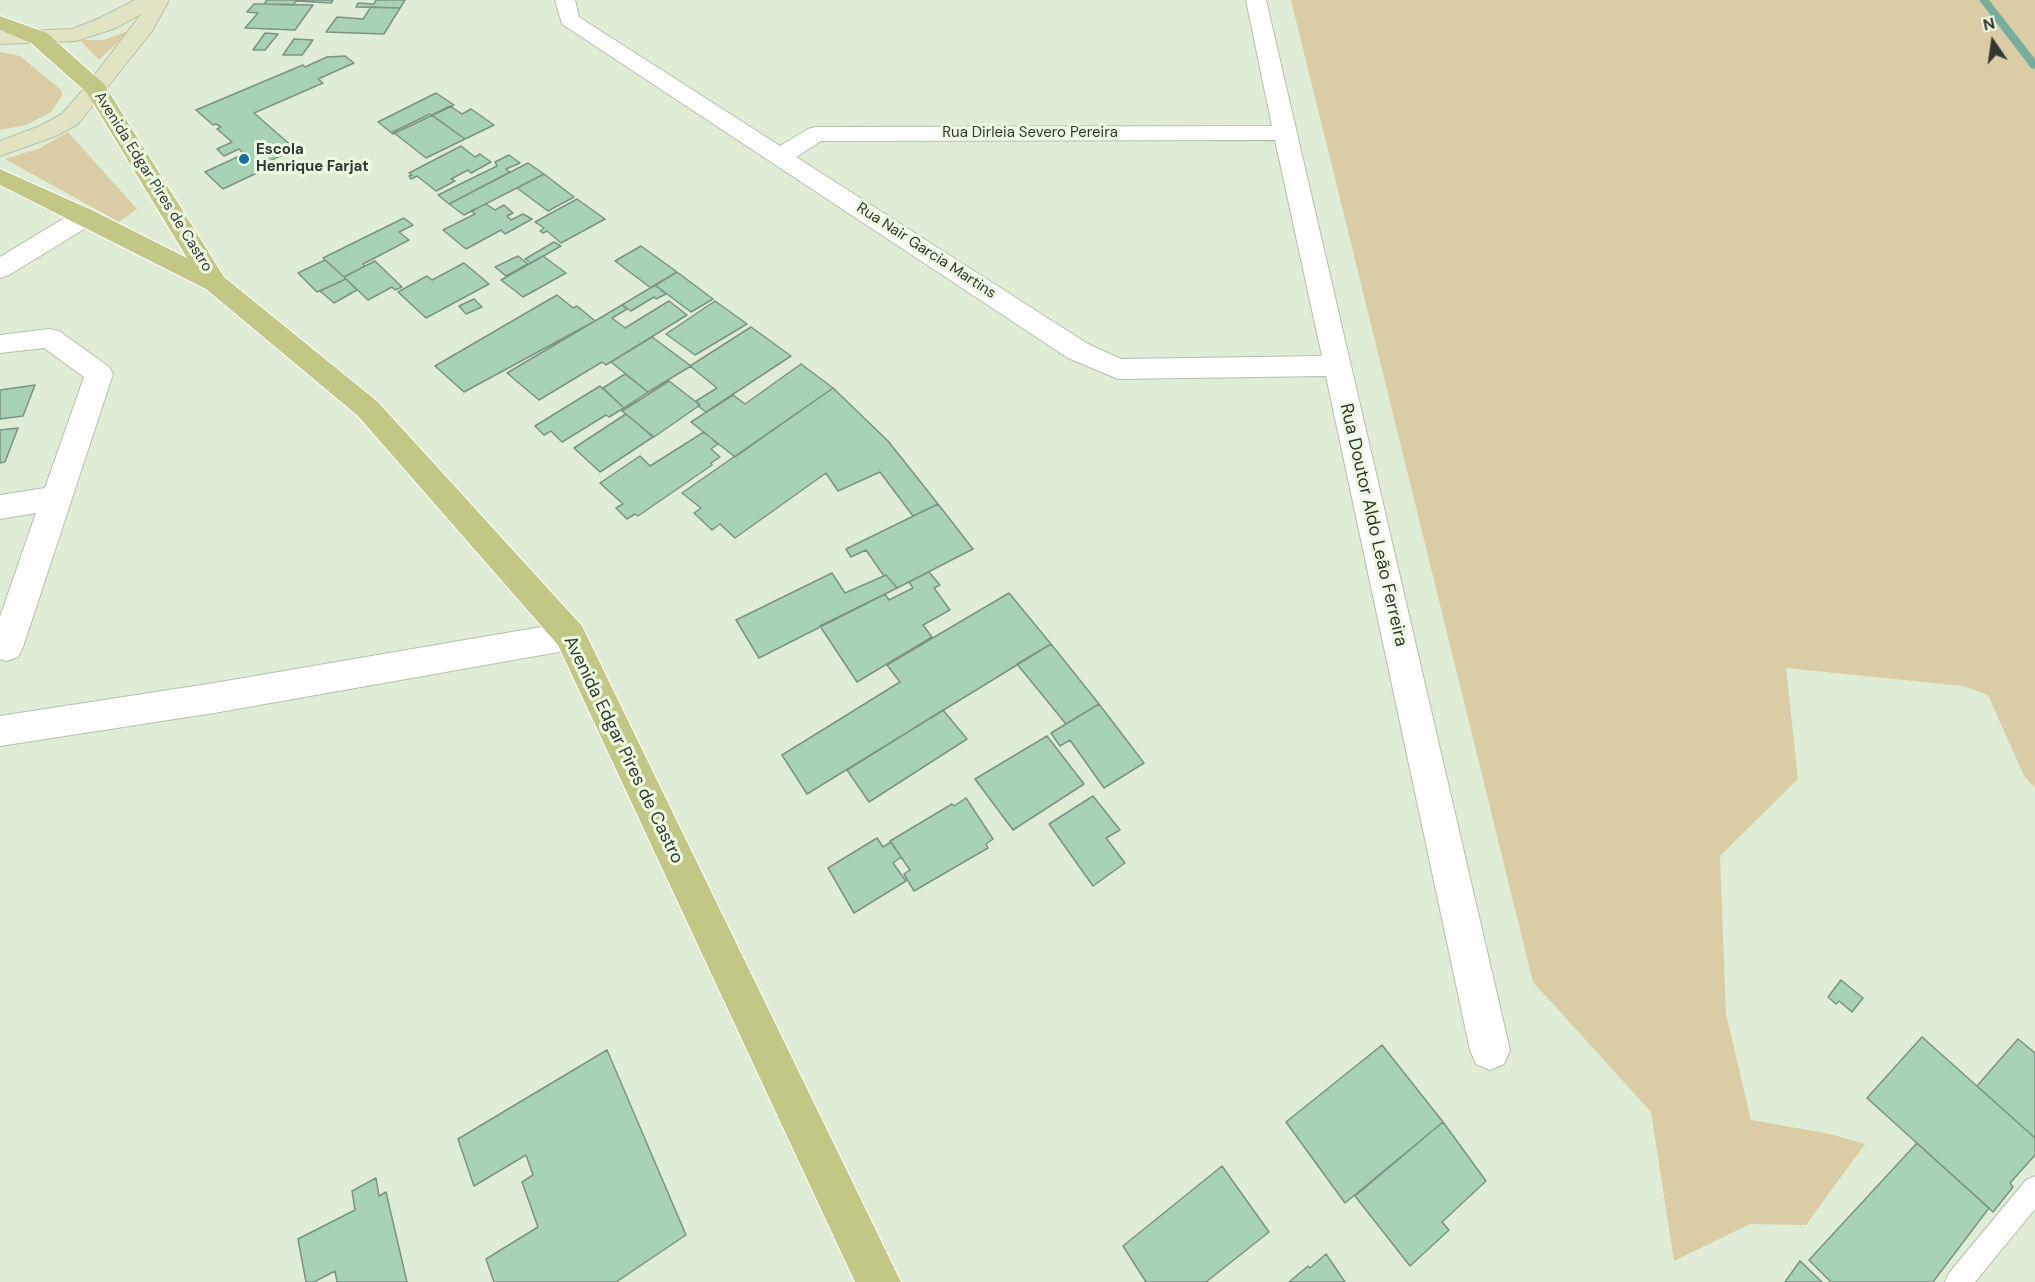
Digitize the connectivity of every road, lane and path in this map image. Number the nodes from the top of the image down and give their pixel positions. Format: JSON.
{"nodes":[{"id":1,"x":150,"y":0,"type":"edge"},
{"id":2,"x":159,"y":0,"type":"edge"},
{"id":3,"x":565,"y":0,"type":"edge"},
{"id":4,"x":1256,"y":0,"type":"edge"},
{"id":5,"x":0,"y":22,"type":"edge"},
{"id":6,"x":0,"y":38,"type":"edge"},
{"id":7,"x":39,"y":38,"type":"junction"},
{"id":8,"x":96,"y":89,"type":"junction"},
{"id":9,"x":1286,"y":133,"type":"junction"},
{"id":10,"x":0,"y":149,"type":"edge"},
{"id":11,"x":781,"y":156,"type":"junction"},
{"id":12,"x":0,"y":176,"type":"edge"},
{"id":13,"x":85,"y":217,"type":"junction"},
{"id":14,"x":0,"y":268,"type":"edge"},
{"id":15,"x":215,"y":283,"type":"junction"},
{"id":16,"x":0,"y":344,"type":"edge"},
{"id":17,"x":1338,"y":366,"type":"junction"},
{"id":18,"x":57,"y":498,"type":"junction"},
{"id":19,"x":0,"y":507,"type":"edge"},
{"id":20,"x":570,"y":636,"type":"junction"},
{"id":21,"x":6,"y":647,"type":"dead end"},
{"id":22,"x":0,"y":730,"type":"edge"},
{"id":23,"x":1490,"y":1050,"type":"dead end"},
{"id":24,"x":2035,"y":1189,"type":"edge"},
{"id":25,"x":878,"y":1282,"type":"edge"},
{"id":26,"x":1958,"y":1282,"type":"edge"}],
"edges":[{"from":1,"to":7,"type":"main road"},
{"from":2,"to":8,"type":"main road"},
{"from":3,"to":11,"type":"street","name":"Rua Nair Garcia Martins"},
{"from":4,"to":9,"type":"street","name":"Rua Doutor Aldo Leão Ferreira"},
{"from":5,"to":7,"type":"main road","name":"Avenida Edgar Pires de Castro"},
{"from":6,"to":7,"type":"main road"},
{"from":7,"to":8,"type":"main road","name":"Avenida Edgar Pires de Castro"},
{"from":8,"to":10,"type":"main road"},
{"from":8,"to":15,"type":"main road","name":"Avenida Edgar Pires de Castro"},
{"from":9,"to":11,"type":"street","name":"Rua Dirleia Severo Pereira"},
{"from":9,"to":17,"type":"street","name":"Rua Doutor Aldo Leão Ferreira"},
{"from":11,"to":17,"type":"street","name":"Rua Nair Garcia Martins"},
{"from":12,"to":13,"type":"main road","name":"Avenida Edgar Pires de Castro"},
{"from":13,"to":14,"type":"street"},
{"from":13,"to":15,"type":"main road","name":"Avenida Edgar Pires de Castro"},
{"from":15,"to":20,"type":"main road","name":"Avenida Edgar Pires de Castro"},
{"from":16,"to":18,"type":"street"},
{"from":17,"to":23,"type":"street","name":"Rua Doutor Aldo Leão Ferreira"},
{"from":18,"to":19,"type":"street"},
{"from":18,"to":21,"type":"street"},
{"from":20,"to":22,"type":"street"},
{"from":20,"to":25,"type":"main road","name":"Avenida Edgar Pires de Castro"},
{"from":24,"to":26,"type":"lane"}]}
